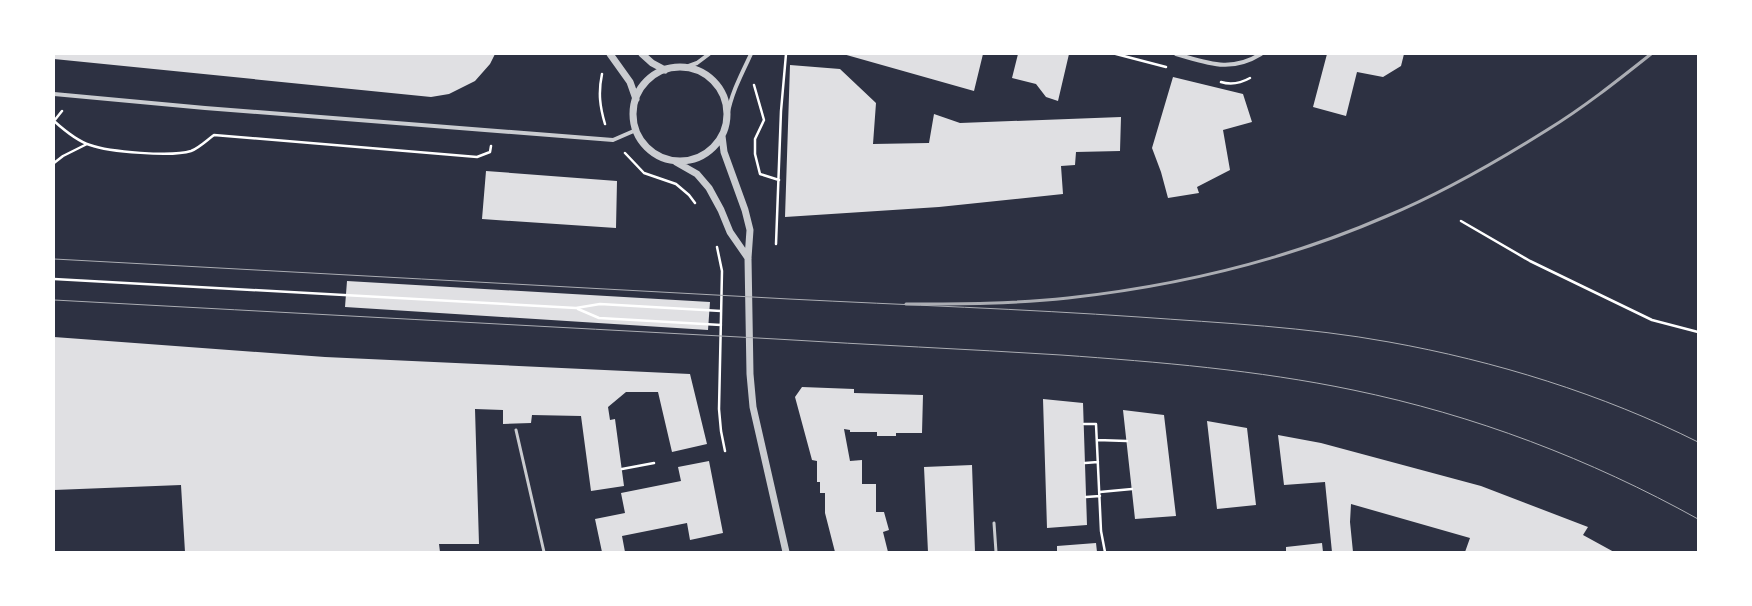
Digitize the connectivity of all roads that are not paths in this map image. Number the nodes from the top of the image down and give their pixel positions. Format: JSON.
{"nodes":[{"id":1,"x":610,"y":54,"type":"edge"},
{"id":2,"x":642,"y":54,"type":"edge"},
{"id":3,"x":709,"y":54,"type":"edge"},
{"id":4,"x":751,"y":54,"type":"edge"},
{"id":5,"x":1176,"y":54,"type":"edge"},
{"id":6,"x":1261,"y":54,"type":"edge"},
{"id":7,"x":686,"y":67,"type":"junction"},
{"id":8,"x":665,"y":70,"type":"junction"},
{"id":9,"x":54,"y":94,"type":"edge"},
{"id":10,"x":636,"y":99,"type":"junction"},
{"id":11,"x":728,"y":117,"type":"junction"},
{"id":12,"x":636,"y":130,"type":"junction"},
{"id":13,"x":722,"y":136,"type":"junction"},
{"id":14,"x":672,"y":160,"type":"junction"},
{"id":15,"x":748,"y":258,"type":"junction"},
{"id":16,"x":516,"y":430,"type":"dead end"},
{"id":17,"x":994,"y":523,"type":"dead end"},
{"id":18,"x":544,"y":552,"type":"edge"},
{"id":19,"x":786,"y":552,"type":"edge"},
{"id":20,"x":996,"y":552,"type":"edge"}],
"edges":[{"from":1,"to":10,"type":"street"},
{"from":2,"to":8,"type":"street"},
{"from":3,"to":7,"type":"street"},
{"from":4,"to":11,"type":"street"},
{"from":5,"to":6,"type":"street"},
{"from":7,"to":8,"type":"street"},
{"from":7,"to":11,"type":"street"},
{"from":8,"to":10,"type":"street"},
{"from":9,"to":12,"type":"street"},
{"from":10,"to":12,"type":"street"},
{"from":11,"to":13,"type":"street"},
{"from":12,"to":14,"type":"street"},
{"from":13,"to":14,"type":"street"},
{"from":13,"to":15,"type":"street"},
{"from":14,"to":15,"type":"street"},
{"from":15,"to":19,"type":"street"},
{"from":16,"to":18,"type":"lane"},
{"from":17,"to":20,"type":"lane"}]}
